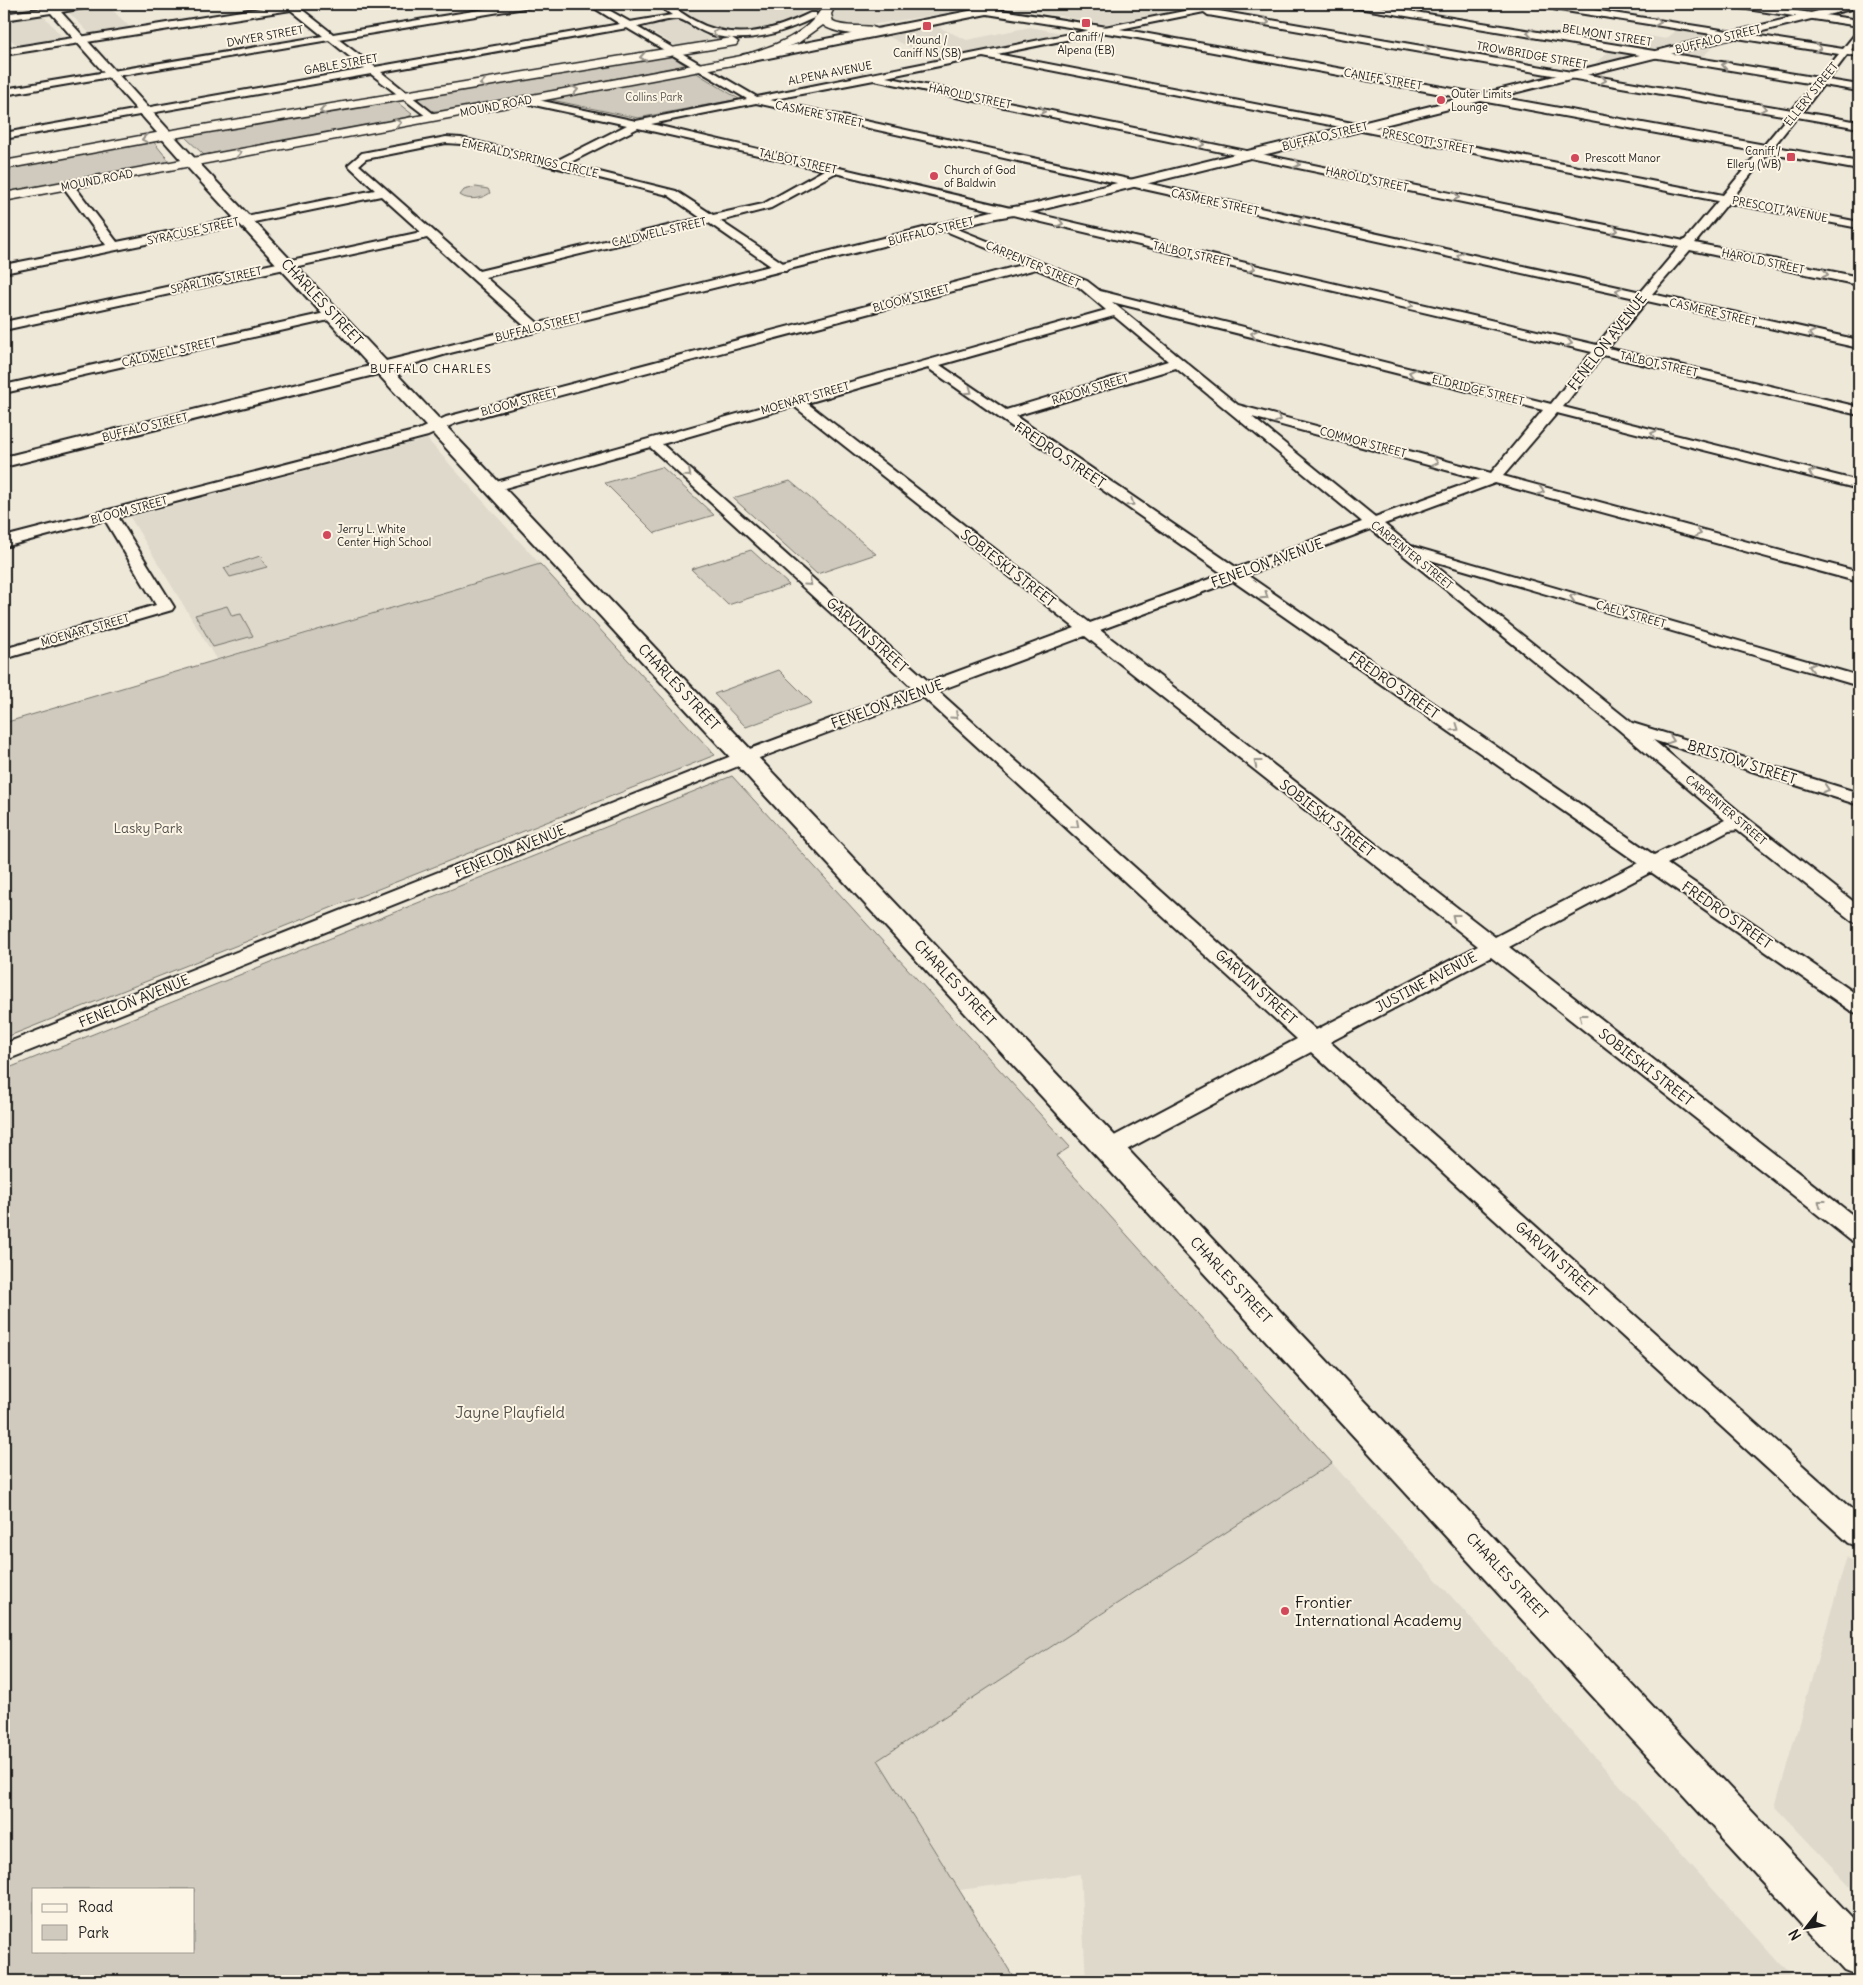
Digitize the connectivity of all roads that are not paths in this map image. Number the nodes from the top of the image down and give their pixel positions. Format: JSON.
{"nodes":[{"id":1,"x":90,"y":4,"type":"edge"},
{"id":2,"x":309,"y":4,"type":"edge"},
{"id":3,"x":530,"y":4,"type":"edge"},
{"id":4,"x":592,"y":4,"type":"edge"},
{"id":5,"x":660,"y":4,"type":"edge"},
{"id":6,"x":967,"y":4,"type":"edge"},
{"id":7,"x":1231,"y":4,"type":"edge"},
{"id":8,"x":1352,"y":4,"type":"edge"},
{"id":9,"x":1540,"y":4,"type":"edge"},
{"id":10,"x":1734,"y":4,"type":"edge"},
{"id":11,"x":1859,"y":4,"type":"edge"},
{"id":12,"x":291,"y":5,"type":"edge"},
{"id":13,"x":53,"y":9,"type":"junction"},
{"id":14,"x":816,"y":9,"type":"edge"},
{"id":15,"x":828,"y":10,"type":"edge"},
{"id":16,"x":983,"y":10,"type":"junction"},
{"id":17,"x":1200,"y":11,"type":"junction"},
{"id":18,"x":682,"y":16,"type":"junction"},
{"id":19,"x":1812,"y":16,"type":"junction"},
{"id":20,"x":4,"y":17,"type":"edge"},
{"id":21,"x":1859,"y":23,"type":"edge"},
{"id":22,"x":629,"y":26,"type":"junction"},
{"id":23,"x":1105,"y":29,"type":"junction"},
{"id":24,"x":873,"y":30,"type":"junction"},
{"id":25,"x":1735,"y":35,"type":"junction"},
{"id":26,"x":1859,"y":35,"type":"edge"},
{"id":27,"x":331,"y":37,"type":"junction"},
{"id":28,"x":81,"y":40,"type":"junction"},
{"id":29,"x":745,"y":40,"type":"junction"},
{"id":30,"x":792,"y":40,"type":"junction"},
{"id":31,"x":726,"y":43,"type":"junction"},
{"id":32,"x":4,"y":52,"type":"edge"},
{"id":33,"x":674,"y":52,"type":"junction"},
{"id":34,"x":1846,"y":52,"type":"junction"},
{"id":35,"x":983,"y":54,"type":"junction"},
{"id":36,"x":1656,"y":54,"type":"junction"},
{"id":37,"x":1859,"y":54,"type":"edge"},
{"id":38,"x":743,"y":59,"type":"junction"},
{"id":39,"x":699,"y":67,"type":"junction"},
{"id":40,"x":373,"y":71,"type":"junction"},
{"id":41,"x":112,"y":74,"type":"junction"},
{"id":42,"x":1573,"y":74,"type":"junction"},
{"id":43,"x":874,"y":77,"type":"junction"},
{"id":44,"x":1822,"y":82,"type":"junction"},
{"id":45,"x":1859,"y":88,"type":"edge"},
{"id":46,"x":4,"y":92,"type":"edge"},
{"id":47,"x":407,"y":96,"type":"junction"},
{"id":48,"x":1479,"y":97,"type":"junction"},
{"id":49,"x":524,"y":100,"type":"junction"},
{"id":50,"x":756,"y":100,"type":"junction"},
{"id":51,"x":145,"y":112,"type":"junction"},
{"id":52,"x":1796,"y":114,"type":"junction"},
{"id":53,"x":432,"y":117,"type":"junction"},
{"id":54,"x":637,"y":124,"type":"junction"},
{"id":55,"x":1859,"y":125,"type":"edge"},
{"id":56,"x":1359,"y":127,"type":"junction"},
{"id":57,"x":4,"y":136,"type":"edge"},
{"id":58,"x":167,"y":136,"type":"junction"},
{"id":59,"x":1766,"y":149,"type":"junction"},
{"id":60,"x":1249,"y":154,"type":"junction"},
{"id":61,"x":190,"y":161,"type":"junction"},
{"id":62,"x":559,"y":164,"type":"junction"},
{"id":63,"x":4,"y":165,"type":"edge"},
{"id":64,"x":1859,"y":166,"type":"edge"},
{"id":65,"x":834,"y":169,"type":"junction"},
{"id":66,"x":1131,"y":184,"type":"junction"},
{"id":67,"x":68,"y":185,"type":"junction"},
{"id":68,"x":382,"y":192,"type":"junction"},
{"id":69,"x":4,"y":197,"type":"edge"},
{"id":70,"x":1726,"y":199,"type":"junction"},
{"id":71,"x":1013,"y":212,"type":"junction"},
{"id":72,"x":245,"y":220,"type":"junction"},
{"id":73,"x":712,"y":220,"type":"junction"},
{"id":74,"x":1859,"y":225,"type":"edge"},
{"id":75,"x":945,"y":227,"type":"junction"},
{"id":76,"x":428,"y":234,"type":"junction"},
{"id":77,"x":1686,"y":245,"type":"junction"},
{"id":78,"x":114,"y":247,"type":"junction"},
{"id":79,"x":287,"y":265,"type":"junction"},
{"id":80,"x":1036,"y":265,"type":"junction"},
{"id":81,"x":782,"y":268,"type":"junction"},
{"id":82,"x":4,"y":269,"type":"edge"},
{"id":83,"x":476,"y":275,"type":"junction"},
{"id":84,"x":1859,"y":281,"type":"edge"},
{"id":85,"x":1096,"y":294,"type":"junction"},
{"id":86,"x":1643,"y":296,"type":"junction"},
{"id":87,"x":1116,"y":311,"type":"junction"},
{"id":88,"x":334,"y":315,"type":"junction"},
{"id":89,"x":4,"y":326,"type":"edge"},
{"id":90,"x":535,"y":328,"type":"junction"},
{"id":91,"x":1859,"y":344,"type":"edge"},
{"id":92,"x":1600,"y":350,"type":"junction"},
{"id":93,"x":929,"y":363,"type":"junction"},
{"id":94,"x":1177,"y":363,"type":"junction"},
{"id":95,"x":383,"y":367,"type":"junction"},
{"id":96,"x":4,"y":389,"type":"edge"},
{"id":97,"x":796,"y":401,"type":"junction"},
{"id":98,"x":1231,"y":406,"type":"junction"},
{"id":99,"x":1554,"y":409,"type":"junction"},
{"id":100,"x":1859,"y":411,"type":"edge"},
{"id":101,"x":1002,"y":415,"type":"junction"},
{"id":102,"x":438,"y":427,"type":"junction"},
{"id":103,"x":652,"y":442,"type":"junction"},
{"id":104,"x":4,"y":462,"type":"edge"},
{"id":105,"x":1494,"y":478,"type":"junction"},
{"id":106,"x":1859,"y":485,"type":"edge"},
{"id":107,"x":494,"y":487,"type":"junction"},
{"id":108,"x":109,"y":515,"type":"junction"},
{"id":109,"x":1374,"y":524,"type":"junction"},
{"id":110,"x":4,"y":542,"type":"edge"},
{"id":111,"x":1403,"y":547,"type":"junction"},
{"id":112,"x":1235,"y":575,"type":"junction"},
{"id":113,"x":1859,"y":577,"type":"edge"},
{"id":114,"x":1086,"y":630,"type":"junction"},
{"id":115,"x":4,"y":654,"type":"edge"},
{"id":116,"x":1859,"y":681,"type":"edge"},
{"id":117,"x":926,"y":689,"type":"junction"},
{"id":118,"x":1624,"y":725,"type":"junction"},
{"id":119,"x":745,"y":757,"type":"junction"},
{"id":120,"x":1859,"y":799,"type":"edge"},
{"id":121,"x":1741,"y":823,"type":"junction"},
{"id":122,"x":1653,"y":863,"type":"junction"},
{"id":123,"x":1859,"y":916,"type":"edge"},
{"id":124,"x":1493,"y":946,"type":"junction"},
{"id":125,"x":1859,"y":1006,"type":"edge"},
{"id":126,"x":1314,"y":1040,"type":"junction"},
{"id":127,"x":4,"y":1053,"type":"edge"},
{"id":128,"x":1110,"y":1149,"type":"junction"},
{"id":129,"x":1859,"y":1233,"type":"edge"},
{"id":130,"x":1859,"y":1534,"type":"edge"},
{"id":131,"x":1859,"y":1955,"type":"edge"}],
"edges":[{"from":1,"to":13,"type":"street"},
{"from":2,"to":12,"type":"street"},
{"from":3,"to":27,"type":"street","name":"DWYER STREET"},
{"from":4,"to":22,"type":"street","name":"CASMERE STREET"},
{"from":5,"to":18,"type":"street"},
{"from":6,"to":16,"type":"street","name":"CANIFF STREET"},
{"from":7,"to":17,"type":"street","name":"ALPENA AVENUE"},
{"from":36,"to":8,"type":"street","name":"BELMONT STREET","one_way":true},
{"from":9,"to":25,"type":"street","one_way":true},
{"from":10,"to":19,"type":"street"},
{"from":11,"to":19,"type":"street","name":"BUFFALO STREET"},
{"from":12,"to":27,"type":"street"},
{"from":12,"to":28,"type":"street"},
{"from":13,"to":20,"type":"street"},
{"from":13,"to":28,"type":"street","name":"CHARLES STREET"},
{"from":14,"to":18,"type":"street","one_way":true},
{"from":14,"to":29,"type":"main road"},
{"from":15,"to":24,"type":"main road"},
{"from":15,"to":30,"type":"main road"},
{"from":16,"to":23,"type":"street","name":"CANIFF STREET"},
{"from":16,"to":24,"type":"street","name":"MOUND ROAD"},
{"from":16,"to":38,"type":"street","name":"MOUND ROAD"},
{"from":17,"to":23,"type":"street","name":"ALPENA AVENUE"},
{"from":17,"to":42,"type":"street","name":"TROWBRIDGE STREET","one_way":true},
{"from":18,"to":22,"type":"street","name":"GABLE STREET"},
{"from":19,"to":21,"type":"street"},
{"from":19,"to":25,"type":"street","name":"BUFFALO STREET"},
{"from":22,"to":33,"type":"street","name":"CASMERE STREET"},
{"from":22,"to":40,"type":"street","name":"GABLE STREET"},
{"from":23,"to":35,"type":"street","name":"ALPENA AVENUE"},
{"from":23,"to":48,"type":"street","name":"CANIFF STREET"},
{"from":24,"to":30,"type":"street","name":"MOUND ROAD"},
{"from":25,"to":34,"type":"street","one_way":true},
{"from":25,"to":36,"type":"street","name":"BUFFALO STREET"},
{"from":26,"to":34,"type":"street","name":"ELLERY STREET"},
{"from":27,"to":40,"type":"street"},
{"from":27,"to":41,"type":"street","name":"DWYER STREET"},
{"from":28,"to":32,"type":"street"},
{"from":28,"to":41,"type":"street","name":"CHARLES STREET"},
{"from":29,"to":30,"type":"street","name":"MOUND ROAD"},
{"from":29,"to":31,"type":"main road","name":"MOUND ROAD"},
{"from":30,"to":38,"type":"main road"},
{"from":31,"to":33,"type":"main road","name":"MOUND ROAD"},
{"from":31,"to":38,"type":"main road"},
{"from":33,"to":39,"type":"street","name":"CASMERE STREET"},
{"from":33,"to":47,"type":"main road","name":"MOUND ROAD","one_way":true},
{"from":34,"to":37,"type":"street"},
{"from":34,"to":44,"type":"street","name":"ELLERY STREET"},
{"from":35,"to":43,"type":"street","name":"ALPENA AVENUE"},
{"from":35,"to":56,"type":"street","name":"PRESCOTT STREET"},
{"from":36,"to":42,"type":"street","name":"BUFFALO STREET"},
{"from":44,"to":36,"type":"street","name":"BELMONT STREET","one_way":true},
{"from":38,"to":39,"type":"main road","name":"MOUND ROAD"},
{"from":49,"to":39,"type":"main road","name":"MOUND ROAD","one_way":true},
{"from":39,"to":50,"type":"street","name":"CASMERE STREET"},
{"from":40,"to":47,"type":"street"},
{"from":40,"to":51,"type":"street","name":"GABLE STREET"},
{"from":41,"to":46,"type":"street","name":"DWYER STREET"},
{"from":41,"to":51,"type":"street","name":"CHARLES STREET"},
{"from":42,"to":48,"type":"street","name":"BUFFALO STREET"},
{"from":42,"to":52,"type":"street","name":"TROWBRIDGE STREET","one_way":true},
{"from":43,"to":50,"type":"street","name":"ALPENA AVENUE"},
{"from":43,"to":60,"type":"street","name":"HAROLD STREET","one_way":true},
{"from":44,"to":45,"type":"street","name":"BELMONT STREET"},
{"from":44,"to":52,"type":"street","name":"ELLERY STREET"},
{"from":47,"to":53,"type":"street"},
{"from":47,"to":58,"type":"main road","name":"MOUND ROAD","one_way":true},
{"from":48,"to":56,"type":"street","name":"BUFFALO STREET"},
{"from":48,"to":59,"type":"street","name":"CANIFF STREET"},
{"from":49,"to":53,"type":"main road","name":"MOUND ROAD"},
{"from":49,"to":54,"type":"street","name":"TALBOT STREET"},
{"from":50,"to":54,"type":"street","name":"ALPENA AVENUE"},
{"from":50,"to":66,"type":"street","name":"CASMERE STREET"},
{"from":51,"to":57,"type":"street","name":"GABLE STREET"},
{"from":51,"to":58,"type":"street","name":"CHARLES STREET"},
{"from":52,"to":55,"type":"street","name":"TROWBRIDGE STREET"},
{"from":52,"to":59,"type":"street","name":"ELLERY STREET"},
{"from":61,"to":53,"type":"main road","name":"MOUND ROAD","one_way":true},
{"from":54,"to":62,"type":"street","name":"ALPENA AVENUE"},
{"from":54,"to":65,"type":"street","name":"TALBOT STREET"},
{"from":56,"to":60,"type":"street","name":"BUFFALO STREET"},
{"from":56,"to":70,"type":"street","name":"PRESCOTT STREET"},
{"from":58,"to":61,"type":"street","name":"CHARLES STREET"},
{"from":58,"to":63,"type":"main road","name":"MOUND ROAD","one_way":true},
{"from":59,"to":64,"type":"street","name":"CANIFF STREET"},
{"from":59,"to":70,"type":"street","name":"ELLERY STREET"},
{"from":60,"to":66,"type":"street","name":"BUFFALO STREET"},
{"from":60,"to":77,"type":"street","name":"HAROLD STREET","one_way":true},
{"from":61,"to":67,"type":"main road","name":"MOUND ROAD"},
{"from":61,"to":72,"type":"street","name":"CHARLES STREET"},
{"from":62,"to":68,"type":"street","name":"EMERALD SPRINGS CIRCLE"},
{"from":62,"to":73,"type":"street","name":"EMERALD SPRINGS CIRCLE"},
{"from":65,"to":71,"type":"street","name":"TALBOT STREET"},
{"from":65,"to":73,"type":"street","name":"CALDWELL STREET"},
{"from":66,"to":71,"type":"street","name":"BUFFALO STREET"},
{"from":86,"to":66,"type":"street","name":"CASMERE STREET","one_way":true},
{"from":67,"to":69,"type":"main road","name":"MOUND ROAD"},
{"from":67,"to":78,"type":"street"},
{"from":68,"to":72,"type":"street","name":"SYRACUSE STREET"},
{"from":68,"to":76,"type":"street","name":"EMERALD SPRINGS CIRCLE"},
{"from":70,"to":74,"type":"street","name":"PRESCOTT AVENUE"},
{"from":70,"to":77,"type":"street","name":"ELLERY STREET"},
{"from":71,"to":75,"type":"street","name":"BUFFALO STREET"},
{"from":71,"to":92,"type":"street","name":"TALBOT STREET","one_way":true},
{"from":72,"to":78,"type":"street","name":"SYRACUSE STREET"},
{"from":72,"to":79,"type":"street","name":"CHARLES STREET"},
{"from":73,"to":81,"type":"street","name":"EMERALD SPRINGS CIRCLE"},
{"from":73,"to":83,"type":"street","name":"CALDWELL STREET"},
{"from":75,"to":80,"type":"street","name":"CARPENTER STREET"},
{"from":75,"to":81,"type":"street","name":"BUFFALO STREET"},
{"from":76,"to":79,"type":"street","name":"SPARLING STREET"},
{"from":76,"to":83,"type":"street","name":"EMERALD SPRINGS CIRCLE"},
{"from":77,"to":84,"type":"street","name":"HAROLD STREET","one_way":true},
{"from":77,"to":86,"type":"street","name":"FENELON AVENUE"},
{"from":78,"to":82,"type":"street","name":"SYRACUSE STREET"},
{"from":79,"to":88,"type":"street","name":"CHARLES STREET"},
{"from":79,"to":89,"type":"street","name":"SPARLING STREET"},
{"from":80,"to":85,"type":"street","name":"CARPENTER STREET"},
{"from":80,"to":102,"type":"street","name":"BLOOM STREET"},
{"from":81,"to":90,"type":"street","name":"BUFFALO STREET"},
{"from":83,"to":90,"type":"street","name":"EMERALD SPRINGS CIRCLE"},
{"from":85,"to":87,"type":"street","name":"CARPENTER STREET"},
{"from":99,"to":85,"type":"street","name":"ELDRIDGE STREET","one_way":true},
{"from":91,"to":86,"type":"street","name":"CASMERE STREET","one_way":true},
{"from":86,"to":92,"type":"street","name":"FENELON AVENUE"},
{"from":87,"to":93,"type":"street","name":"MOENART STREET"},
{"from":87,"to":94,"type":"street","name":"CARPENTER STREET"},
{"from":88,"to":95,"type":"street","name":"CHARLES STREET"},
{"from":88,"to":96,"type":"street","name":"CALDWELL STREET"},
{"from":90,"to":95,"type":"street","name":"BUFFALO STREET"},
{"from":92,"to":99,"type":"street","name":"FENELON AVENUE"},
{"from":92,"to":100,"type":"street","name":"TALBOT STREET"},
{"from":93,"to":97,"type":"street","name":"MOENART STREET"},
{"from":93,"to":101,"type":"street","name":"FREDRO STREET","one_way":true},
{"from":94,"to":98,"type":"street","name":"CARPENTER STREET"},
{"from":94,"to":101,"type":"street","name":"RADOM STREET"},
{"from":95,"to":102,"type":"street","name":"CHARLES STREET"},
{"from":95,"to":104,"type":"street","name":"BUFFALO STREET"},
{"from":97,"to":103,"type":"street","name":"MOENART STREET"},
{"from":97,"to":114,"type":"street","name":"SOBIESKI STREET"},
{"from":98,"to":105,"type":"street","name":"COMMOR STREET","one_way":true},
{"from":98,"to":109,"type":"street","name":"CARPENTER STREET"},
{"from":99,"to":105,"type":"street","name":"FENELON AVENUE"},
{"from":106,"to":99,"type":"street","name":"ELDRIDGE STREET","one_way":true},
{"from":101,"to":112,"type":"street","name":"FREDRO STREET","one_way":true},
{"from":102,"to":107,"type":"street","name":"CHARLES STREET"},
{"from":102,"to":108,"type":"street","name":"BLOOM STREET"},
{"from":103,"to":107,"type":"street","name":"MOENART STREET"},
{"from":103,"to":117,"type":"street","name":"GARVIN STREET","one_way":true},
{"from":105,"to":109,"type":"street","name":"FENELON AVENUE"},
{"from":105,"to":113,"type":"street","name":"COMMOR STREET","one_way":true},
{"from":107,"to":119,"type":"street","name":"CHARLES STREET"},
{"from":108,"to":110,"type":"street","name":"BLOOM STREET"},
{"from":108,"to":115,"type":"street","name":"MOENART STREET"},
{"from":109,"to":111,"type":"street","name":"CARPENTER STREET"},
{"from":109,"to":112,"type":"street","name":"FENELON AVENUE"},
{"from":116,"to":111,"type":"street","name":"CAELY STREET","one_way":true},
{"from":111,"to":118,"type":"street","name":"CARPENTER STREET"},
{"from":112,"to":114,"type":"street","name":"FENELON AVENUE"},
{"from":112,"to":122,"type":"street","name":"FREDRO STREET","one_way":true},
{"from":114,"to":117,"type":"street","name":"FENELON AVENUE"},
{"from":124,"to":114,"type":"street","name":"SOBIESKI STREET","one_way":true},
{"from":117,"to":119,"type":"street","name":"FENELON AVENUE"},
{"from":117,"to":126,"type":"street","name":"GARVIN STREET","one_way":true},
{"from":118,"to":120,"type":"street","name":"BRISTOW STREET","one_way":true},
{"from":118,"to":121,"type":"street","name":"CARPENTER STREET"},
{"from":119,"to":127,"type":"street","name":"FENELON AVENUE"},
{"from":119,"to":128,"type":"street","name":"CHARLES STREET"},
{"from":121,"to":122,"type":"street","name":"JUSTINE AVENUE"},
{"from":121,"to":123,"type":"street","name":"CARPENTER STREET"},
{"from":122,"to":124,"type":"street","name":"JUSTINE AVENUE"},
{"from":122,"to":125,"type":"street","name":"FREDRO STREET"},
{"from":124,"to":126,"type":"street","name":"JUSTINE AVENUE"},
{"from":129,"to":124,"type":"street","name":"SOBIESKI STREET","one_way":true},
{"from":126,"to":128,"type":"street","name":"JUSTINE AVENUE"},
{"from":126,"to":130,"type":"street","name":"GARVIN STREET"},
{"from":128,"to":131,"type":"street","name":"CHARLES STREET"}]}
